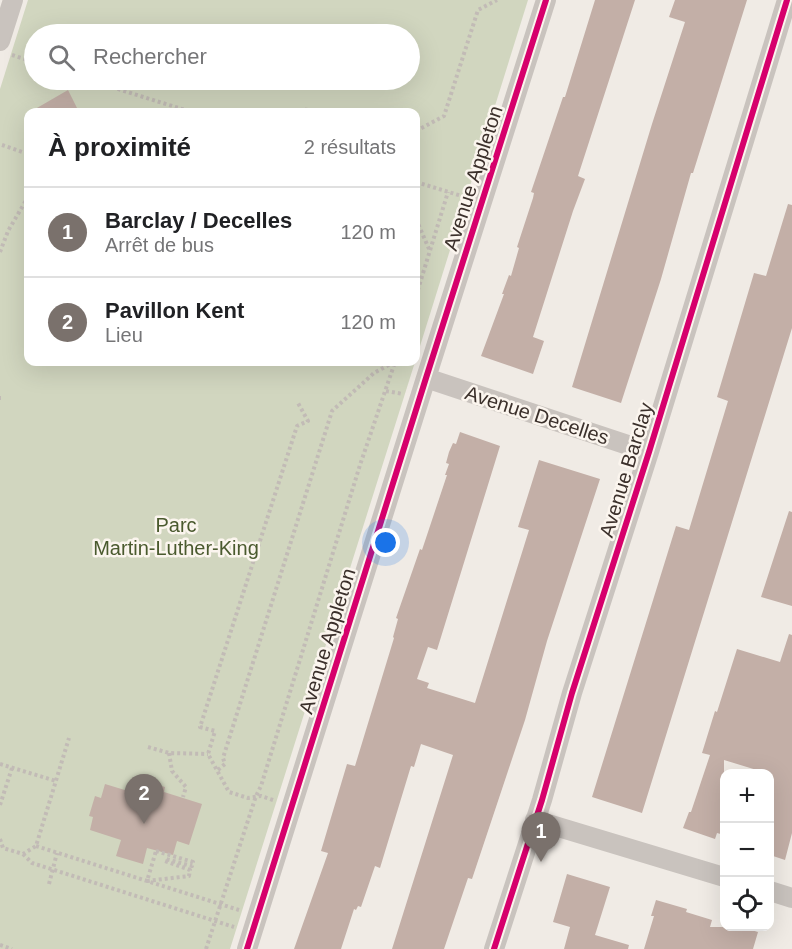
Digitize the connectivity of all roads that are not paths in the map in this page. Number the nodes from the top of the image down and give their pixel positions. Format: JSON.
{"nodes":[{"id":1,"x":13,"y":0,"type":"edge"},
{"id":2,"x":546,"y":0,"type":"edge"},
{"id":3,"x":787,"y":0,"type":"edge"},
{"id":4,"x":5,"y":47,"type":"edge"},
{"id":5,"x":426,"y":378,"type":"junction"},
{"id":6,"x":649,"y":452,"type":"junction"},
{"id":7,"x":535,"y":820,"type":"junction"},
{"id":8,"x":720,"y":876,"type":"edge"},
{"id":9,"x":774,"y":892,"type":"edge"},
{"id":10,"x":792,"y":898,"type":"edge"},
{"id":11,"x":247,"y":949,"type":"edge"},
{"id":12,"x":494,"y":949,"type":"edge"}],
"edges":[{"from":1,"to":4,"type":"street"},
{"from":2,"to":5,"type":"street","name":"Avenue Appleton"},
{"from":3,"to":6,"type":"street","name":"Avenue Barclay"},
{"from":5,"to":6,"type":"street","name":"Avenue Decelles"},
{"from":5,"to":11,"type":"street","name":"Avenue Appleton"},
{"from":6,"to":7,"type":"street","name":"Avenue Barclay"},
{"from":7,"to":8,"type":"street"},
{"from":7,"to":12,"type":"street","name":"Avenue Barclay"},
{"from":9,"to":10,"type":"street"}]}
